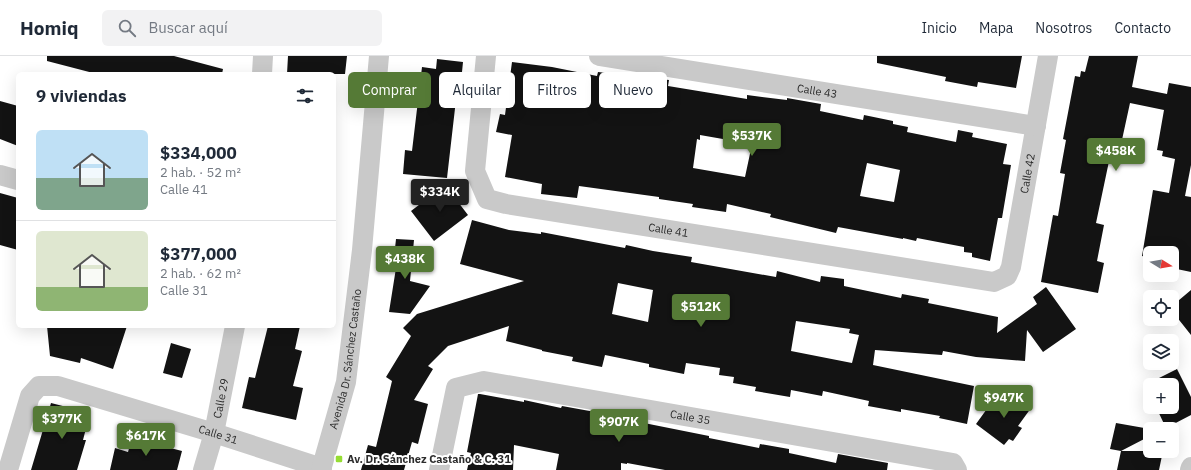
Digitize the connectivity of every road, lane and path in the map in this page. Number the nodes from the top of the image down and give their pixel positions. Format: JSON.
{"nodes":[{"id":1,"x":379,"y":56,"type":"edge"},
{"id":2,"x":486,"y":56,"type":"edge"},
{"id":3,"x":599,"y":56,"type":"edge"},
{"id":4,"x":1048,"y":56,"type":"edge"},
{"id":5,"x":1036,"y":126,"type":"junction"},
{"id":6,"x":0,"y":174,"type":"edge"},
{"id":7,"x":16,"y":179,"type":"edge"},
{"id":8,"x":994,"y":282,"type":"joint"},
{"id":9,"x":235,"y":328,"type":"edge"},
{"id":10,"x":214,"y":433,"type":"junction"},
{"id":11,"x":1191,"y":467,"type":"edge"},
{"id":12,"x":321,"y":469,"type":"edge"},
{"id":13,"x":8,"y":470,"type":"edge"},
{"id":14,"x":203,"y":470,"type":"edge"},
{"id":15,"x":439,"y":470,"type":"edge"},
{"id":16,"x":957,"y":470,"type":"edge"},
{"id":17,"x":1190,"y":470,"type":"edge"}],
"edges":[{"from":1,"to":12,"type":"street","name":"Avenida Dr. Sánchez Castaño"},
{"from":2,"to":8,"type":"street","name":"Calle 41"},
{"from":3,"to":5,"type":"street","name":"Calle 43"},
{"from":4,"to":5,"type":"street","name":"Calle 42"},
{"from":5,"to":8,"type":"street","name":"Calle 42"},
{"from":6,"to":7,"type":"street"},
{"from":9,"to":10,"type":"street","name":"Calle 29"},
{"from":10,"to":12,"type":"street","name":"Calle 31"},
{"from":10,"to":13,"type":"street","name":"Calle 31"},
{"from":10,"to":14,"type":"street","name":"Calle 29"},
{"from":11,"to":17,"type":"street"},
{"from":15,"to":16,"type":"street","name":"Calle 35"}]}
